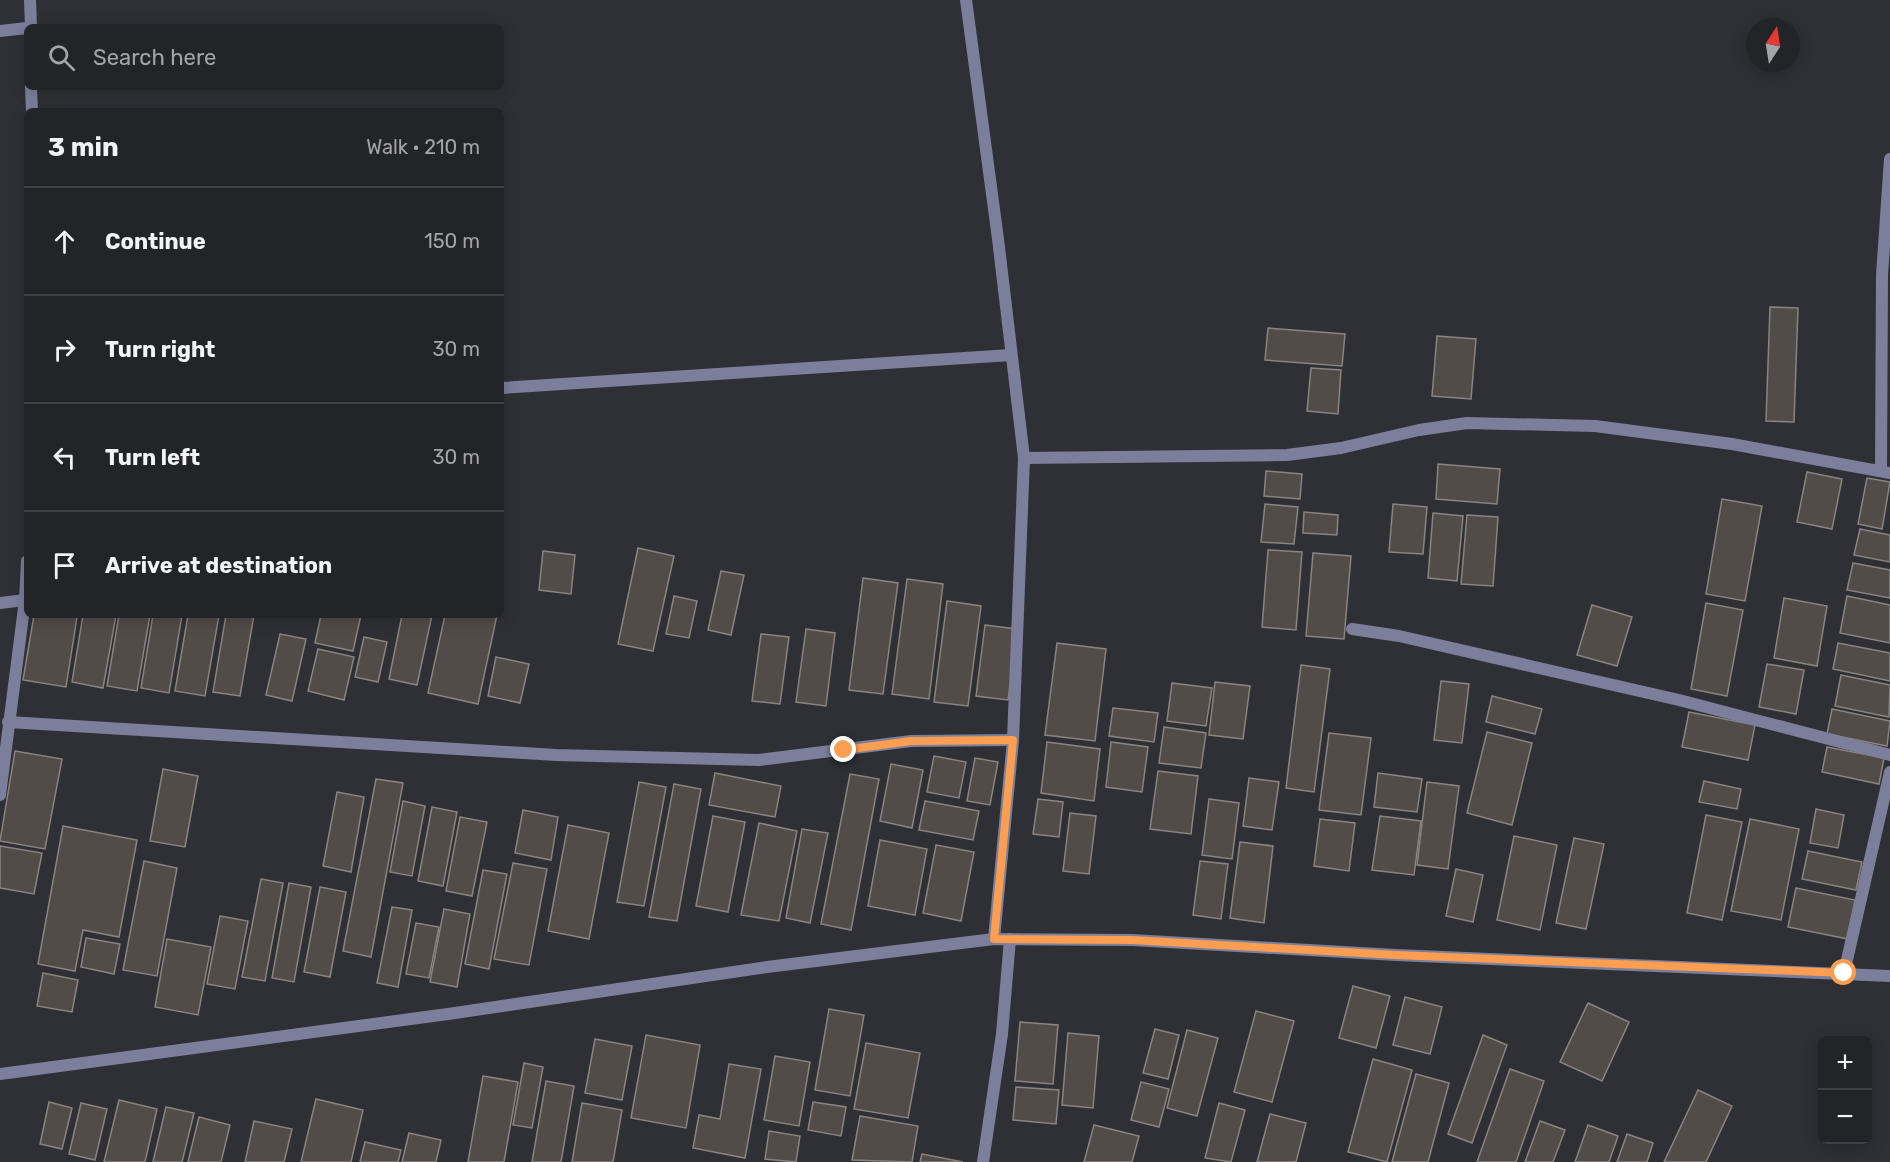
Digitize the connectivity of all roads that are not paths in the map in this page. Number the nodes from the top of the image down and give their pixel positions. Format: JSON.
{"nodes":[{"id":1,"x":30,"y":0,"type":"edge"},
{"id":2,"x":966,"y":0,"type":"edge"},
{"id":3,"x":29,"y":24,"type":"edge"},
{"id":4,"x":24,"y":28,"type":"edge"},
{"id":5,"x":0,"y":31,"type":"edge"},
{"id":6,"x":32,"y":90,"type":"edge"},
{"id":7,"x":32,"y":108,"type":"edge"},
{"id":8,"x":1890,"y":159,"type":"edge"},
{"id":9,"x":1011,"y":355,"type":"junction"},
{"id":10,"x":504,"y":388,"type":"edge"},
{"id":11,"x":1024,"y":458,"type":"junction"},
{"id":12,"x":1885,"y":472,"type":"edge"},
{"id":13,"x":24,"y":600,"type":"edge"},
{"id":14,"x":0,"y":603,"type":"edge"},
{"id":15,"x":24,"y":607,"type":"edge"},
{"id":16,"x":1352,"y":629,"type":"dead end"},
{"id":17,"x":8,"y":722,"type":"junction"},
{"id":18,"x":1013,"y":740,"type":"junction"},
{"id":19,"x":1890,"y":755,"type":"edge"},
{"id":20,"x":1890,"y":772,"type":"edge"},
{"id":21,"x":0,"y":795,"type":"edge"},
{"id":22,"x":994,"y":939,"type":"junction"},
{"id":23,"x":1010,"y":939,"type":"junction"},
{"id":24,"x":1844,"y":973,"type":"junction"},
{"id":25,"x":1890,"y":976,"type":"edge"},
{"id":26,"x":0,"y":1074,"type":"edge"},
{"id":27,"x":983,"y":1162,"type":"edge"}],
"edges":[{"from":1,"to":3,"type":"street"},
{"from":2,"to":9,"type":"street"},
{"from":4,"to":5,"type":"street"},
{"from":6,"to":7,"type":"street"},
{"from":8,"to":12,"type":"street"},
{"from":9,"to":10,"type":"street"},
{"from":9,"to":11,"type":"street"},
{"from":11,"to":12,"type":"street"},
{"from":11,"to":18,"type":"street"},
{"from":13,"to":14,"type":"street"},
{"from":15,"to":17,"type":"street"},
{"from":16,"to":19,"type":"street"},
{"from":17,"to":18,"type":"street"},
{"from":17,"to":21,"type":"street"},
{"from":18,"to":22,"type":"street"},
{"from":20,"to":24,"type":"street"},
{"from":22,"to":23,"type":"street"},
{"from":22,"to":26,"type":"street"},
{"from":23,"to":24,"type":"street"},
{"from":23,"to":27,"type":"street"},
{"from":24,"to":25,"type":"street"}]}
